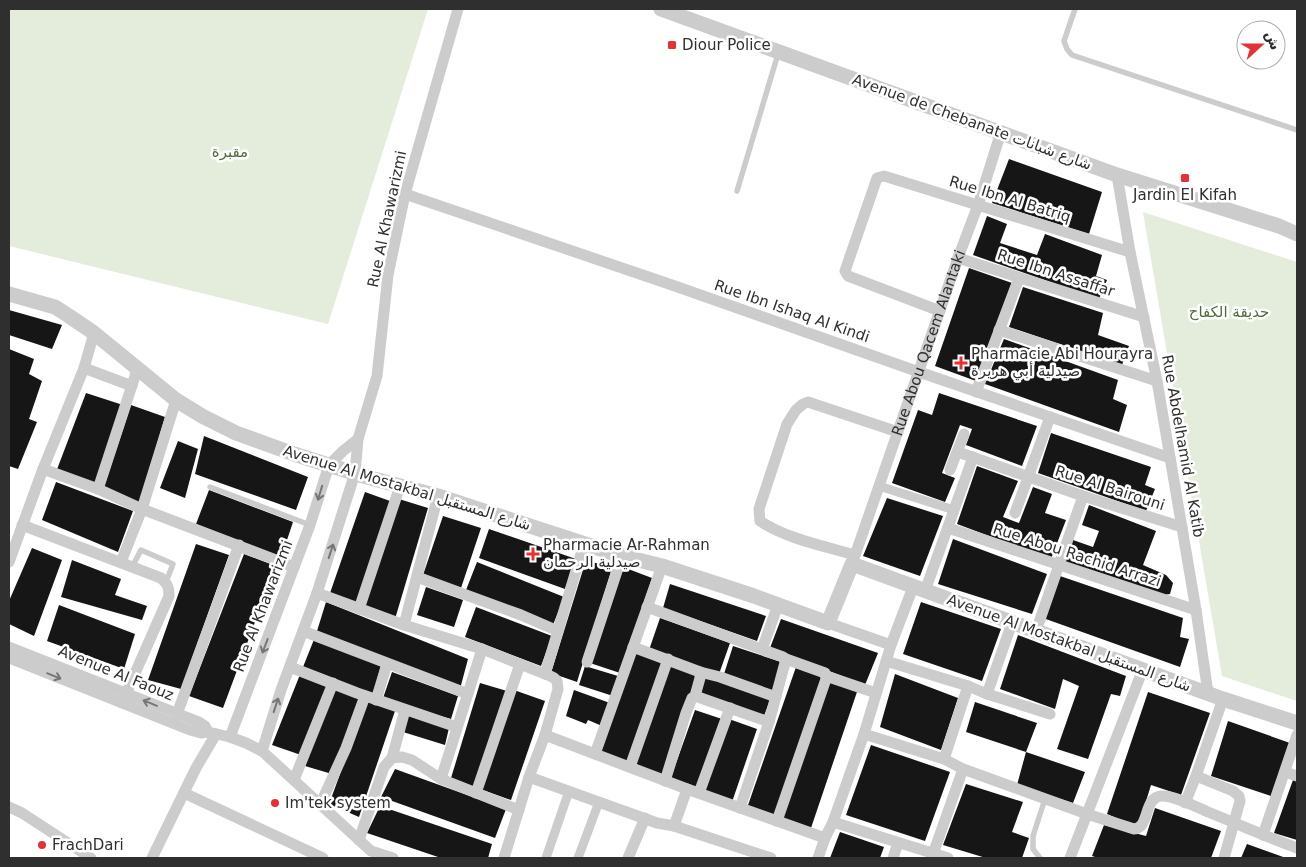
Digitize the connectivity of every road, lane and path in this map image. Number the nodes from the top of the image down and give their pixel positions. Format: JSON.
{"nodes":[{"id":1,"x":458,"y":9,"type":"edge"},
{"id":2,"x":661,"y":9,"type":"edge"},
{"id":3,"x":1075,"y":9,"type":"edge"},
{"id":4,"x":779,"y":52,"type":"junction"},
{"id":5,"x":1297,"y":130,"type":"edge"},
{"id":6,"x":1001,"y":132,"type":"junction"},
{"id":7,"x":1117,"y":175,"type":"junction"},
{"id":8,"x":737,"y":191,"type":"dead end"},
{"id":9,"x":405,"y":194,"type":"junction"},
{"id":10,"x":978,"y":205,"type":"junction"},
{"id":11,"x":1294,"y":230,"type":"edge"},
{"id":12,"x":1130,"y":252,"type":"junction"},
{"id":13,"x":958,"y":258,"type":"junction"},
{"id":14,"x":1019,"y":278,"type":"junction"},
{"id":15,"x":9,"y":294,"type":"edge"},
{"id":16,"x":940,"y":311,"type":"junction"},
{"id":17,"x":1144,"y":317,"type":"junction"},
{"id":18,"x":999,"y":330,"type":"junction"},
{"id":19,"x":94,"y":333,"type":"junction"},
{"id":20,"x":84,"y":368,"type":"junction"},
{"id":21,"x":137,"y":370,"type":"junction"},
{"id":22,"x":919,"y":372,"type":"junction"},
{"id":23,"x":1157,"y":381,"type":"junction"},
{"id":24,"x":132,"y":386,"type":"junction"},
{"id":25,"x":976,"y":392,"type":"junction"},
{"id":26,"x":176,"y":400,"type":"junction"},
{"id":27,"x":1050,"y":417,"type":"junction"},
{"id":28,"x":898,"y":432,"type":"junction"},
{"id":29,"x":964,"y":434,"type":"dead end"},
{"id":30,"x":358,"y":439,"type":"junction"},
{"id":31,"x":958,"y":452,"type":"junction"},
{"id":32,"x":973,"y":457,"type":"junction"},
{"id":33,"x":1170,"y":458,"type":"junction"},
{"id":34,"x":329,"y":465,"type":"junction"},
{"id":35,"x":43,"y":469,"type":"junction"},
{"id":36,"x":950,"y":470,"type":"dead end"},
{"id":37,"x":355,"y":473,"type":"junction"},
{"id":38,"x":1028,"y":477,"type":"junction"},
{"id":39,"x":400,"y":486,"type":"junction"},
{"id":40,"x":879,"y":486,"type":"junction"},
{"id":41,"x":210,"y":487,"type":"dead end"},
{"id":42,"x":98,"y":489,"type":"junction"},
{"id":43,"x":438,"y":496,"type":"junction"},
{"id":44,"x":1084,"y":496,"type":"junction"},
{"id":45,"x":142,"y":509,"type":"junction"},
{"id":46,"x":954,"y":510,"type":"junction"},
{"id":47,"x":1015,"y":513,"type":"dead end"},
{"id":48,"x":22,"y":525,"type":"junction"},
{"id":49,"x":310,"y":525,"type":"junction"},
{"id":50,"x":1182,"y":527,"type":"junction"},
{"id":51,"x":948,"y":528,"type":"junction"},
{"id":52,"x":584,"y":544,"type":"junction"},
{"id":53,"x":12,"y":545,"type":"edge"},
{"id":54,"x":239,"y":545,"type":"junction"},
{"id":55,"x":622,"y":556,"type":"junction"},
{"id":56,"x":854,"y":560,"type":"junction"},
{"id":57,"x":9,"y":562,"type":"edge"},
{"id":58,"x":121,"y":562,"type":"junction"},
{"id":59,"x":1059,"y":565,"type":"junction"},
{"id":60,"x":662,"y":566,"type":"junction"},
{"id":61,"x":132,"y":567,"type":"junction"},
{"id":62,"x":294,"y":567,"type":"junction"},
{"id":63,"x":417,"y":577,"type":"junction"},
{"id":64,"x":166,"y":582,"type":"junction"},
{"id":65,"x":919,"y":589,"type":"junction"},
{"id":66,"x":318,"y":593,"type":"junction"},
{"id":67,"x":778,"y":605,"type":"junction"},
{"id":68,"x":647,"y":607,"type":"junction"},
{"id":69,"x":358,"y":609,"type":"junction"},
{"id":70,"x":1196,"y":610,"type":"junction"},
{"id":71,"x":828,"y":623,"type":"junction"},
{"id":72,"x":1012,"y":623,"type":"junction"},
{"id":73,"x":404,"y":624,"type":"junction"},
{"id":74,"x":303,"y":631,"type":"junction"},
{"id":75,"x":558,"y":631,"type":"junction"},
{"id":76,"x":1036,"y":631,"type":"junction"},
{"id":77,"x":891,"y":645,"type":"junction"},
{"id":78,"x":9,"y":647,"type":"edge"},
{"id":79,"x":633,"y":647,"type":"junction"},
{"id":80,"x":482,"y":649,"type":"junction"},
{"id":81,"x":762,"y":649,"type":"junction"},
{"id":82,"x":9,"y":658,"type":"edge"},
{"id":83,"x":668,"y":659,"type":"junction"},
{"id":84,"x":786,"y":659,"type":"junction"},
{"id":85,"x":886,"y":661,"type":"junction"},
{"id":86,"x":587,"y":662,"type":"dead end"},
{"id":87,"x":387,"y":664,"type":"junction"},
{"id":88,"x":520,"y":664,"type":"junction"},
{"id":89,"x":290,"y":667,"type":"junction"},
{"id":90,"x":1143,"y":670,"type":"junction"},
{"id":91,"x":700,"y":672,"type":"junction"},
{"id":92,"x":545,"y":674,"type":"junction"},
{"id":93,"x":826,"y":676,"type":"junction"},
{"id":94,"x":333,"y":683,"type":"junction"},
{"id":95,"x":968,"y":686,"type":"junction"},
{"id":96,"x":876,"y":693,"type":"junction"},
{"id":97,"x":1208,"y":693,"type":"junction"},
{"id":98,"x":468,"y":694,"type":"junction"},
{"id":99,"x":987,"y":694,"type":"junction"},
{"id":100,"x":695,"y":696,"type":"junction"},
{"id":101,"x":124,"y":698,"type":"junction"},
{"id":102,"x":371,"y":698,"type":"junction"},
{"id":103,"x":776,"y":698,"type":"junction"},
{"id":104,"x":1223,"y":699,"type":"junction"},
{"id":105,"x":730,"y":708,"type":"junction"},
{"id":106,"x":405,"y":710,"type":"junction"},
{"id":107,"x":177,"y":714,"type":"junction"},
{"id":108,"x":1050,"y":714,"type":"dead end"},
{"id":109,"x":770,"y":722,"type":"junction"},
{"id":110,"x":1297,"y":723,"type":"edge"},
{"id":111,"x":457,"y":727,"type":"junction"},
{"id":112,"x":212,"y":733,"type":"junction"},
{"id":113,"x":544,"y":734,"type":"junction"},
{"id":114,"x":864,"y":734,"type":"junction"},
{"id":115,"x":1297,"y":734,"type":"edge"},
{"id":116,"x":230,"y":737,"type":"junction"},
{"id":117,"x":262,"y":751,"type":"junction"},
{"id":118,"x":595,"y":754,"type":"junction"},
{"id":119,"x":392,"y":758,"type":"junction"},
{"id":120,"x":944,"y":759,"type":"junction"},
{"id":121,"x":630,"y":767,"type":"junction"},
{"id":122,"x":963,"y":769,"type":"junction"},
{"id":123,"x":1285,"y":772,"type":"junction"},
{"id":124,"x":1196,"y":776,"type":"junction"},
{"id":125,"x":1297,"y":776,"type":"edge"},
{"id":126,"x":529,"y":777,"type":"junction"},
{"id":127,"x":441,"y":779,"type":"junction"},
{"id":128,"x":294,"y":780,"type":"junction"},
{"id":129,"x":665,"y":781,"type":"junction"},
{"id":130,"x":687,"y":789,"type":"junction"},
{"id":131,"x":569,"y":791,"type":"junction"},
{"id":132,"x":184,"y":793,"type":"junction"},
{"id":133,"x":476,"y":793,"type":"junction"},
{"id":134,"x":699,"y":793,"type":"junction"},
{"id":135,"x":1045,"y":799,"type":"junction"},
{"id":136,"x":599,"y":802,"type":"junction"},
{"id":137,"x":1185,"y":802,"type":"junction"},
{"id":138,"x":320,"y":805,"type":"junction"},
{"id":139,"x":9,"y":807,"type":"edge"},
{"id":140,"x":740,"y":808,"type":"junction"},
{"id":141,"x":519,"y":810,"type":"junction"},
{"id":142,"x":1087,"y":814,"type":"junction"},
{"id":143,"x":644,"y":818,"type":"junction"},
{"id":144,"x":777,"y":821,"type":"junction"},
{"id":145,"x":833,"y":822,"type":"junction"},
{"id":146,"x":1234,"y":823,"type":"junction"},
{"id":147,"x":674,"y":826,"type":"junction"},
{"id":148,"x":1263,"y":835,"type":"junction"},
{"id":149,"x":825,"y":838,"type":"junction"},
{"id":150,"x":359,"y":840,"type":"junction"},
{"id":151,"x":898,"y":843,"type":"junction"},
{"id":152,"x":1297,"y":848,"type":"edge"},
{"id":153,"x":932,"y":854,"type":"junction"},
{"id":154,"x":369,"y":855,"type":"edge"},
{"id":155,"x":91,"y":858,"type":"edge"},
{"id":156,"x":152,"y":858,"type":"edge"},
{"id":157,"x":323,"y":858,"type":"edge"},
{"id":158,"x":392,"y":858,"type":"edge"},
{"id":159,"x":504,"y":858,"type":"edge"},
{"id":160,"x":546,"y":858,"type":"edge"},
{"id":161,"x":578,"y":858,"type":"edge"},
{"id":162,"x":628,"y":858,"type":"edge"},
{"id":163,"x":771,"y":858,"type":"edge"},
{"id":164,"x":818,"y":858,"type":"edge"},
{"id":165,"x":893,"y":858,"type":"edge"},
{"id":166,"x":948,"y":858,"type":"edge"},
{"id":167,"x":1040,"y":858,"type":"edge"},
{"id":168,"x":1070,"y":858,"type":"edge"},
{"id":169,"x":1224,"y":858,"type":"edge"}],
"edges":[{"from":1,"to":9,"type":"street","name":"Rue Al Khawarizmi"},
{"from":2,"to":4,"type":"street","name":"Avenue de Chebanate شارع شبانات"},
{"from":3,"to":5,"type":"lane"},
{"from":4,"to":6,"type":"street","name":"Avenue de Chebanate شارع شبانات"},
{"from":4,"to":8,"type":"lane"},
{"from":6,"to":7,"type":"street","name":"Avenue de Chebanate شارع شبانات"},
{"from":6,"to":10,"type":"street","name":"Rue Abou Qacem Alantaki"},
{"from":7,"to":11,"type":"street","name":"Avenue de Chebanate شارع شبانات"},
{"from":7,"to":12,"type":"street","name":"Rue Abdelhamid Al Katib"},
{"from":9,"to":22,"type":"street","name":"Rue Ibn Ishaq Al Kindi"},
{"from":9,"to":30,"type":"street","name":"Rue Al Khawarizmi"},
{"from":10,"to":12,"type":"street","name":"Rue Ibn Al Batriq"},
{"from":10,"to":13,"type":"street","name":"Rue Abou Qacem Alantaki"},
{"from":10,"to":16,"type":"street","name":"Rue Ibn Al Batriq"},
{"from":12,"to":17,"type":"street","name":"Rue Abdelhamid Al Katib"},
{"from":13,"to":14,"type":"street","name":"Rue Ibn Assaffar"},
{"from":13,"to":16,"type":"street","name":"Rue Abou Qacem Alantaki"},
{"from":14,"to":17,"type":"street","name":"Rue Ibn Assaffar"},
{"from":14,"to":18,"type":"street"},
{"from":15,"to":19,"type":"street","name":"Avenue Al Mostakbal شارع المستقبل"},
{"from":16,"to":22,"type":"street","name":"Rue Abou Qacem Alantaki"},
{"from":17,"to":23,"type":"street","name":"Rue Abdelhamid Al Katib"},
{"from":18,"to":23,"type":"street"},
{"from":18,"to":25,"type":"street"},
{"from":19,"to":20,"type":"street"},
{"from":19,"to":21,"type":"street","name":"Avenue Al Mostakbal شارع المستقبل"},
{"from":20,"to":24,"type":"street"},
{"from":20,"to":35,"type":"street"},
{"from":21,"to":24,"type":"street"},
{"from":21,"to":26,"type":"street","name":"Avenue Al Mostakbal شارع المستقبل"},
{"from":22,"to":25,"type":"street","name":"Rue Ibn Ishaq Al Kindi"},
{"from":22,"to":28,"type":"street","name":"Rue Abou Qacem Alantaki"},
{"from":23,"to":33,"type":"street","name":"Rue Abdelhamid Al Katib"},
{"from":24,"to":42,"type":"street"},
{"from":25,"to":27,"type":"street","name":"Rue Ibn Ishaq Al Kindi"},
{"from":26,"to":34,"type":"street","name":"Avenue Al Mostakbal شارع المستقبل"},
{"from":26,"to":45,"type":"street"},
{"from":27,"to":33,"type":"street","name":"Rue Ibn Ishaq Al Kindi"},
{"from":27,"to":38,"type":"street"},
{"from":28,"to":40,"type":"street","name":"Rue Abou Qacem Alantaki"},
{"from":28,"to":56,"type":"street"},
{"from":29,"to":31,"type":"street"},
{"from":30,"to":34,"type":"street","name":"Rue Al Khawarizmi"},
{"from":30,"to":37,"type":"street","name":"Rue Al Khawarizmi"},
{"from":31,"to":32,"type":"street","name":"Rue Al Bairouni"},
{"from":31,"to":36,"type":"street"},
{"from":32,"to":38,"type":"street","name":"Rue Al Bairouni"},
{"from":32,"to":46,"type":"street"},
{"from":33,"to":50,"type":"street","name":"Rue Abdelhamid Al Katib"},
{"from":34,"to":37,"type":"street","name":"Avenue Al Mostakbal شارع المستقبل"},
{"from":34,"to":49,"type":"street","name":"Rue Al Khawarizmi","one_way":true},
{"from":35,"to":42,"type":"street"},
{"from":35,"to":48,"type":"street"},
{"from":37,"to":39,"type":"street","name":"Avenue Al Mostakbal شارع المستقبل"},
{"from":66,"to":37,"type":"street","name":"Rue Al Khawarizmi","one_way":true},
{"from":38,"to":44,"type":"street","name":"Rue Al Bairouni"},
{"from":38,"to":47,"type":"street"},
{"from":39,"to":43,"type":"street","name":"Avenue Al Mostakbal شارع المستقبل"},
{"from":39,"to":69,"type":"street"},
{"from":40,"to":46,"type":"street"},
{"from":40,"to":56,"type":"street","name":"Rue Abou Qacem Alantaki"},
{"from":41,"to":49,"type":"lane"},
{"from":42,"to":45,"type":"street"},
{"from":43,"to":52,"type":"street","name":"Avenue Al Mostakbal شارع المستقبل"},
{"from":43,"to":63,"type":"street"},
{"from":44,"to":50,"type":"street","name":"Rue Al Bairouni"},
{"from":44,"to":59,"type":"street"},
{"from":45,"to":54,"type":"street"},
{"from":45,"to":58,"type":"street"},
{"from":46,"to":51,"type":"street"},
{"from":48,"to":53,"type":"street"},
{"from":48,"to":58,"type":"street"},
{"from":49,"to":62,"type":"street","name":"Rue Al Khawarizmi"},
{"from":50,"to":70,"type":"street","name":"Rue Abdelhamid Al Katib"},
{"from":51,"to":59,"type":"street","name":"Rue Abou Rachid Arrazi"},
{"from":51,"to":65,"type":"street"},
{"from":52,"to":55,"type":"street","name":"Avenue Al Mostakbal شارع المستقبل"},
{"from":52,"to":75,"type":"street"},
{"from":53,"to":57,"type":"street"},
{"from":54,"to":62,"type":"street"},
{"from":54,"to":107,"type":"street"},
{"from":55,"to":60,"type":"street","name":"Avenue Al Mostakbal شارع المستقبل"},
{"from":55,"to":86,"type":"street"},
{"from":56,"to":65,"type":"street","name":"Avenue Al Mostakbal شارع المستقبل"},
{"from":56,"to":71,"type":"street","name":"Rue Abou Qacem Alantaki"},
{"from":58,"to":61,"type":"street"},
{"from":59,"to":70,"type":"street","name":"Rue Abou Rachid Arrazi"},
{"from":59,"to":76,"type":"street"},
{"from":60,"to":67,"type":"street","name":"Avenue Al Mostakbal شارع المستقبل"},
{"from":60,"to":68,"type":"street"},
{"from":61,"to":64,"type":"street"},
{"from":61,"to":64,"type":"lane"},
{"from":62,"to":116,"type":"street","name":"Rue Al Khawarizmi","one_way":true},
{"from":63,"to":73,"type":"street"},
{"from":63,"to":75,"type":"street"},
{"from":64,"to":101,"type":"street"},
{"from":65,"to":72,"type":"street","name":"Avenue Al Mostakbal شارع المستقبل"},
{"from":65,"to":77,"type":"street"},
{"from":66,"to":69,"type":"street"},
{"from":66,"to":74,"type":"street","name":"Rue Al Khawarizmi"},
{"from":67,"to":71,"type":"street","name":"Avenue Al Mostakbal شارع المستقبل"},
{"from":67,"to":81,"type":"street"},
{"from":68,"to":79,"type":"street"},
{"from":68,"to":81,"type":"street"},
{"from":69,"to":73,"type":"street"},
{"from":70,"to":97,"type":"street","name":"Rue Abdelhamid Al Katib"},
{"from":71,"to":77,"type":"street","name":"Avenue Al Mostakbal شارع المستقبل"},
{"from":72,"to":76,"type":"street","name":"Avenue Al Mostakbal شارع المستقبل"},
{"from":72,"to":99,"type":"street"},
{"from":73,"to":80,"type":"street"},
{"from":74,"to":87,"type":"street"},
{"from":74,"to":89,"type":"street","name":"Rue Al Khawarizmi"},
{"from":75,"to":92,"type":"street"},
{"from":76,"to":90,"type":"street","name":"Avenue Al Mostakbal شارع المستقبل"},
{"from":77,"to":85,"type":"street"},
{"from":78,"to":101,"type":"street","name":"Avenue Al Faouz"},
{"from":79,"to":83,"type":"street"},
{"from":79,"to":118,"type":"street"},
{"from":80,"to":88,"type":"street"},
{"from":80,"to":98,"type":"street"},
{"from":81,"to":84,"type":"street"},
{"from":82,"to":101,"type":"street","name":"Avenue Al Faouz","one_way":true},
{"from":83,"to":91,"type":"street"},
{"from":83,"to":121,"type":"street"},
{"from":84,"to":93,"type":"street"},
{"from":84,"to":103,"type":"street"},
{"from":85,"to":95,"type":"street"},
{"from":85,"to":96,"type":"street"},
{"from":87,"to":98,"type":"street"},
{"from":87,"to":102,"type":"street"},
{"from":88,"to":92,"type":"street"},
{"from":88,"to":133,"type":"street"},
{"from":89,"to":94,"type":"street"},
{"from":117,"to":89,"type":"street","name":"Rue Al Khawarizmi","one_way":true},
{"from":90,"to":97,"type":"street","name":"Avenue Al Mostakbal شارع المستقبل"},
{"from":90,"to":142,"type":"street"},
{"from":91,"to":100,"type":"street"},
{"from":91,"to":103,"type":"street"},
{"from":92,"to":113,"type":"street"},
{"from":93,"to":96,"type":"street"},
{"from":93,"to":144,"type":"street"},
{"from":94,"to":102,"type":"street"},
{"from":94,"to":128,"type":"street"},
{"from":95,"to":99,"type":"street"},
{"from":95,"to":120,"type":"street"},
{"from":96,"to":114,"type":"street"},
{"from":97,"to":104,"type":"street","name":"Avenue Al Mostakbal شارع المستقبل"},
{"from":98,"to":111,"type":"street"},
{"from":99,"to":108,"type":"street"},
{"from":100,"to":105,"type":"street"},
{"from":100,"to":129,"type":"street"},
{"from":107,"to":101,"type":"street","name":"Avenue Al Faouz","one_way":true},
{"from":101,"to":112,"type":"street","name":"Avenue Al Faouz"},
{"from":102,"to":106,"type":"street"},
{"from":102,"to":138,"type":"street"},
{"from":103,"to":109,"type":"street"},
{"from":104,"to":110,"type":"street","name":"Avenue Al Mostakbal شارع المستقبل"},
{"from":104,"to":124,"type":"street"},
{"from":105,"to":109,"type":"street"},
{"from":105,"to":134,"type":"street"},
{"from":106,"to":111,"type":"street"},
{"from":106,"to":119,"type":"street"},
{"from":107,"to":112,"type":"street","name":"Avenue Al Faouz"},
{"from":109,"to":140,"type":"street"},
{"from":111,"to":127,"type":"street"},
{"from":112,"to":116,"type":"street","name":"Avenue Al Faouz"},
{"from":112,"to":132,"type":"street"},
{"from":113,"to":118,"type":"street"},
{"from":113,"to":126,"type":"street"},
{"from":114,"to":120,"type":"street"},
{"from":114,"to":145,"type":"street"},
{"from":115,"to":123,"type":"street"},
{"from":116,"to":117,"type":"street","name":"Avenue Al Faouz"},
{"from":117,"to":128,"type":"street","name":"Avenue Al Faouz"},
{"from":118,"to":121,"type":"street"},
{"from":119,"to":127,"type":"street"},
{"from":119,"to":150,"type":"street"},
{"from":120,"to":122,"type":"street"},
{"from":121,"to":129,"type":"street"},
{"from":122,"to":135,"type":"street"},
{"from":122,"to":153,"type":"street"},
{"from":123,"to":125,"type":"street"},
{"from":123,"to":148,"type":"street"},
{"from":124,"to":137,"type":"street"},
{"from":124,"to":146,"type":"street"},
{"from":126,"to":131,"type":"street"},
{"from":126,"to":141,"type":"street"},
{"from":127,"to":133,"type":"street"},
{"from":128,"to":138,"type":"street","name":"Avenue Al Faouz"},
{"from":129,"to":130,"type":"street"},
{"from":130,"to":134,"type":"street"},
{"from":130,"to":147,"type":"street"},
{"from":131,"to":136,"type":"street"},
{"from":131,"to":160,"type":"street"},
{"from":132,"to":156,"type":"street"},
{"from":132,"to":157,"type":"street"},
{"from":133,"to":141,"type":"street"},
{"from":134,"to":140,"type":"street"},
{"from":135,"to":142,"type":"street"},
{"from":135,"to":167,"type":"lane"},
{"from":136,"to":143,"type":"street"},
{"from":136,"to":161,"type":"street"},
{"from":137,"to":142,"type":"street"},
{"from":137,"to":146,"type":"street"},
{"from":138,"to":150,"type":"street","name":"Avenue Al Faouz"},
{"from":139,"to":155,"type":"street"},
{"from":140,"to":144,"type":"street"},
{"from":141,"to":159,"type":"street"},
{"from":142,"to":168,"type":"street"},
{"from":143,"to":147,"type":"street"},
{"from":143,"to":162,"type":"street"},
{"from":144,"to":149,"type":"street"},
{"from":145,"to":149,"type":"street"},
{"from":145,"to":151,"type":"street"},
{"from":146,"to":148,"type":"street"},
{"from":146,"to":169,"type":"street"},
{"from":147,"to":163,"type":"street"},
{"from":148,"to":152,"type":"street"},
{"from":149,"to":164,"type":"street"},
{"from":150,"to":154,"type":"street","name":"Avenue Al Faouz"},
{"from":151,"to":153,"type":"street"},
{"from":151,"to":165,"type":"street"},
{"from":153,"to":166,"type":"street"},
{"from":154,"to":158,"type":"street","name":"Avenue Al Faouz"}]}
